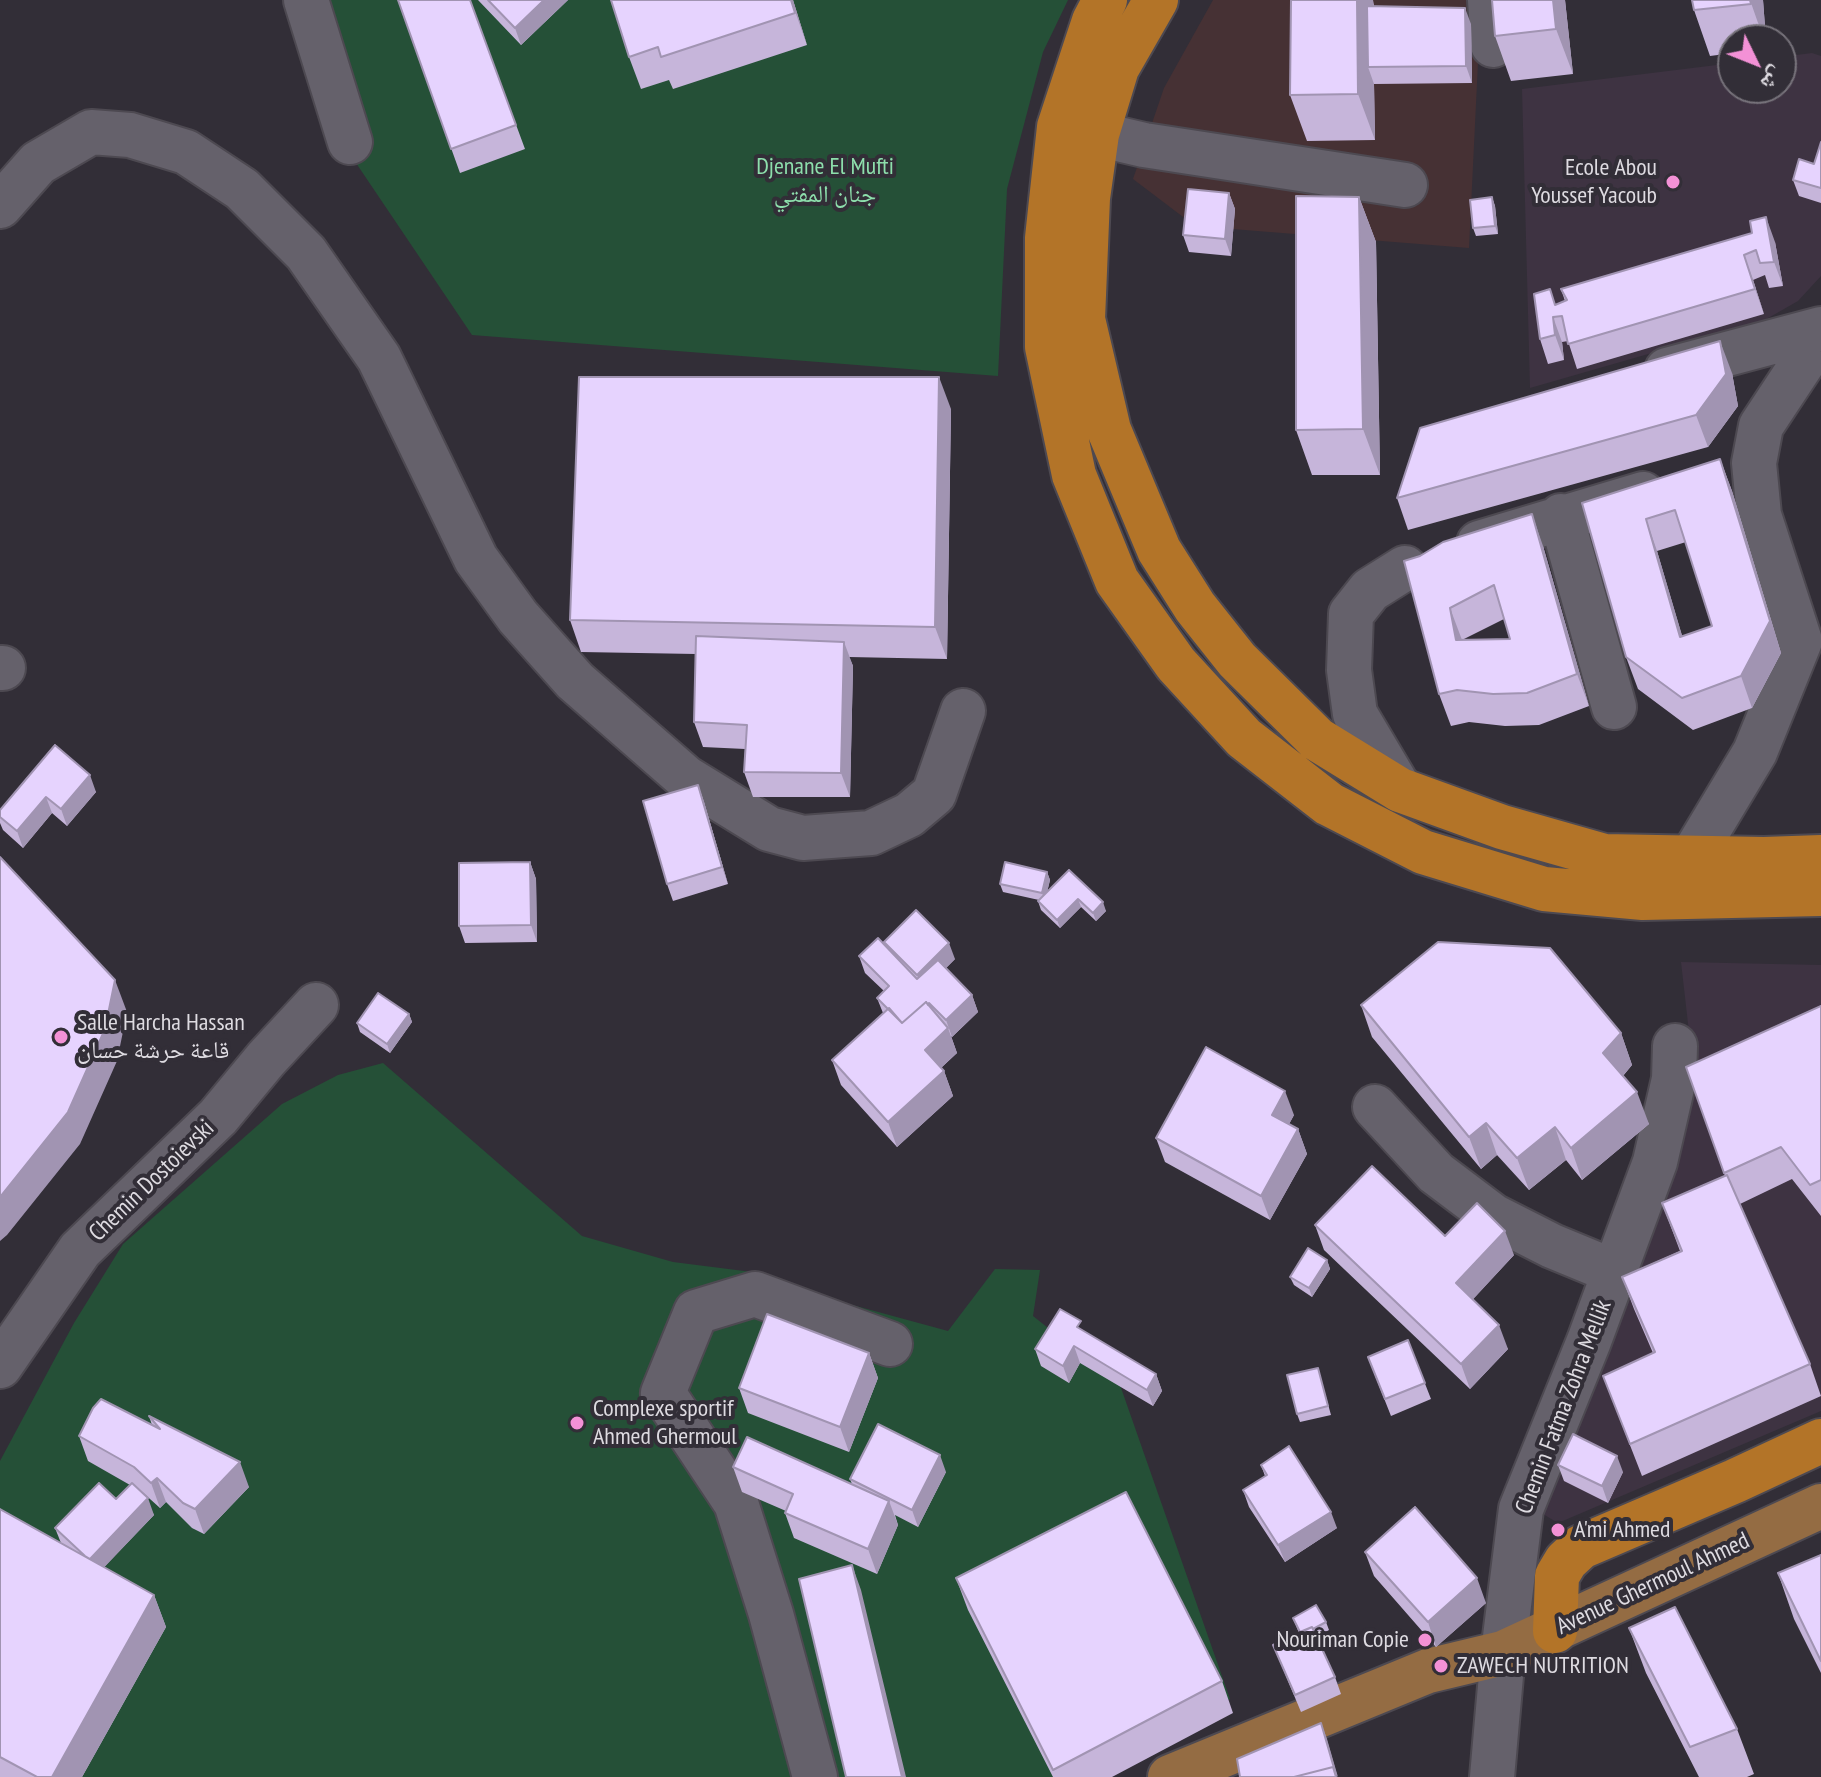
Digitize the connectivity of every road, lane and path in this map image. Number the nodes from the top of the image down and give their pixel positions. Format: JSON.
{"nodes":[{"id":1,"x":306,"y":0,"type":"edge"},
{"id":2,"x":1105,"y":0,"type":"edge"},
{"id":3,"x":1156,"y":0,"type":"edge"},
{"id":4,"x":1490,"y":0,"type":"edge"},
{"id":5,"x":1493,"y":45,"type":"edge"},
{"id":6,"x":1097,"y":134,"type":"junction"},
{"id":7,"x":350,"y":142,"type":"dead end"},
{"id":8,"x":1405,"y":185,"type":"dead end"},
{"id":9,"x":0,"y":206,"type":"edge"},
{"id":10,"x":1821,"y":332,"type":"edge"},
{"id":11,"x":1629,"y":380,"type":"edge"},
{"id":12,"x":1754,"y":463,"type":"junction"},
{"id":13,"x":1561,"y":516,"type":"junction"},
{"id":14,"x":1454,"y":551,"type":"edge"},
{"id":15,"x":1405,"y":568,"type":"edge"},
{"id":16,"x":1614,"y":707,"type":"dead end"},
{"id":17,"x":963,"y":711,"type":"dead end"},
{"id":18,"x":1400,"y":790,"type":"junction"},
{"id":19,"x":1692,"y":857,"type":"junction"},
{"id":20,"x":1821,"y":857,"type":"edge"},
{"id":21,"x":1821,"y":894,"type":"edge"},
{"id":22,"x":316,"y":1005,"type":"dead end"},
{"id":23,"x":1675,"y":1046,"type":"dead end"},
{"id":24,"x":1375,"y":1107,"type":"dead end"},
{"id":25,"x":1615,"y":1272,"type":"junction"},
{"id":26,"x":890,"y":1344,"type":"dead end"},
{"id":27,"x":0,"y":1366,"type":"edge"},
{"id":28,"x":1821,"y":1441,"type":"edge"},
{"id":29,"x":1821,"y":1506,"type":"edge"},
{"id":30,"x":1555,"y":1631,"type":"junction"},
{"id":31,"x":1503,"y":1653,"type":"junction"},
{"id":32,"x":815,"y":1777,"type":"edge"},
{"id":33,"x":1170,"y":1777,"type":"edge"},
{"id":34,"x":1492,"y":1777,"type":"edge"}],
"edges":[{"from":1,"to":7,"type":"street"},
{"from":2,"to":21,"type":"highway"},
{"from":3,"to":6,"type":"highway"},
{"from":4,"to":5,"type":"street"},
{"from":6,"to":8,"type":"street"},
{"from":6,"to":18,"type":"highway"},
{"from":9,"to":17,"type":"street"},
{"from":10,"to":11,"type":"street"},
{"from":10,"to":12,"type":"street"},
{"from":12,"to":13,"type":"street"},
{"from":12,"to":19,"type":"street"},
{"from":13,"to":14,"type":"street"},
{"from":13,"to":16,"type":"street"},
{"from":15,"to":18,"type":"street"},
{"from":18,"to":19,"type":"highway"},
{"from":19,"to":20,"type":"highway"},
{"from":22,"to":27,"type":"street","name":"Chemin Dostoievski"},
{"from":23,"to":25,"type":"street","name":"Chemin Fatma Zohra Mellik"},
{"from":24,"to":25,"type":"street"},
{"from":25,"to":31,"type":"street","name":"Chemin Fatma Zohra Mellik"},
{"from":26,"to":32,"type":"street"},
{"from":28,"to":30,"type":"highway"},
{"from":29,"to":30,"type":"main road","name":"Avenue Ghermoul Ahmed"},
{"from":30,"to":31,"type":"main road","name":"Avenue Ghermoul Ahmed"},
{"from":31,"to":33,"type":"main road","name":"Avenue Ghermoul Ahmed"},
{"from":31,"to":34,"type":"street","name":"Chemin Fatma Zohra Mellik"}]}
